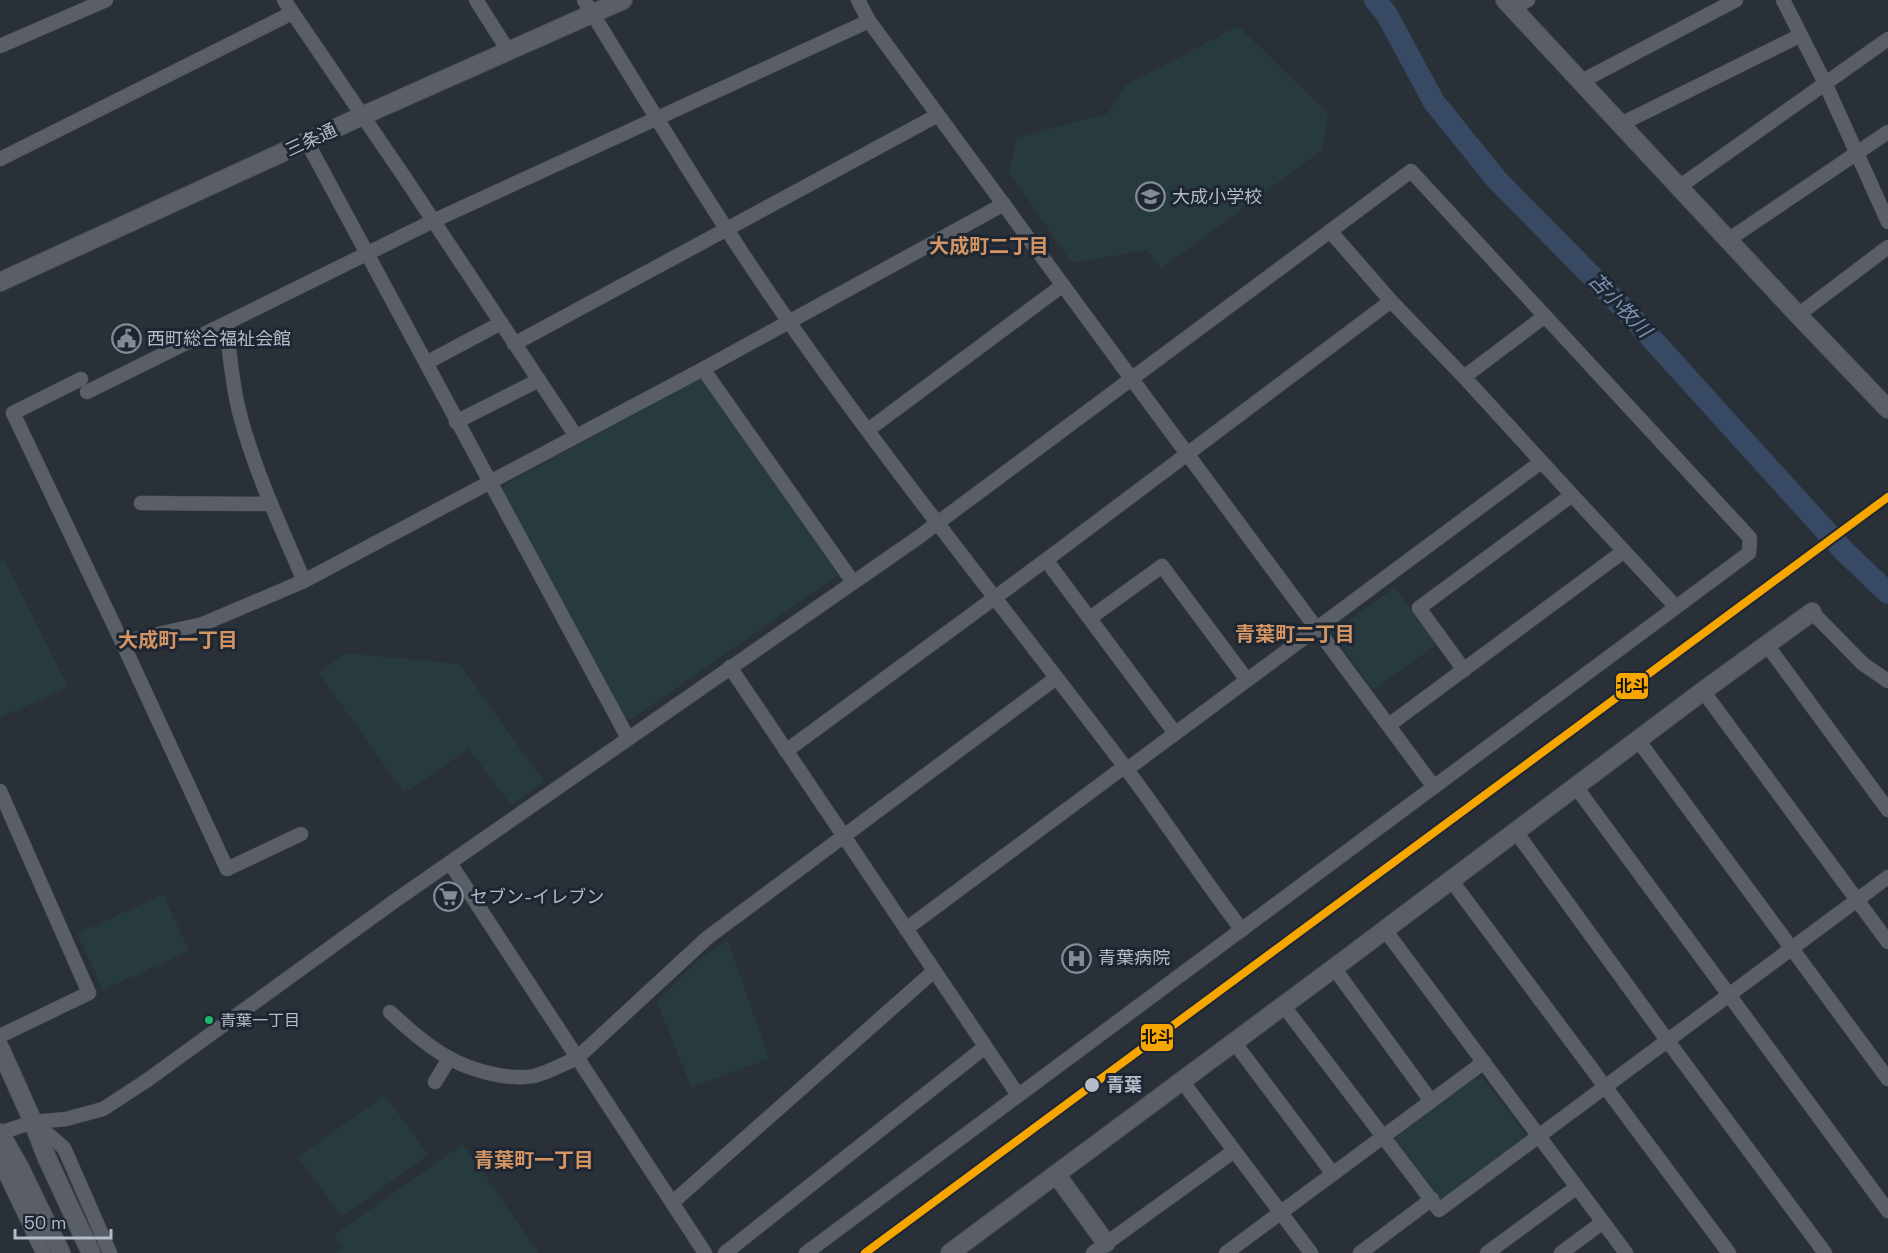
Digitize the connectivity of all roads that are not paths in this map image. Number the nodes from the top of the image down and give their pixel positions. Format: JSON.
{"nodes":[{"id":1,"x":106,"y":0,"type":"edge"},
{"id":2,"x":284,"y":0,"type":"edge"},
{"id":3,"x":476,"y":0,"type":"edge"},
{"id":4,"x":623,"y":0,"type":"edge"},
{"id":5,"x":858,"y":0,"type":"edge"},
{"id":6,"x":1736,"y":0,"type":"edge"},
{"id":7,"x":1783,"y":0,"type":"edge"},
{"id":8,"x":90,"y":3,"type":"edge"},
{"id":9,"x":1515,"y":3,"type":"edge"},
{"id":10,"x":588,"y":7,"type":"edge"},
{"id":11,"x":292,"y":13,"type":"junction"},
{"id":12,"x":869,"y":21,"type":"junction"},
{"id":13,"x":1801,"y":35,"type":"junction"},
{"id":14,"x":1888,"y":39,"type":"edge"},
{"id":15,"x":0,"y":46,"type":"edge"},
{"id":16,"x":508,"y":52,"type":"junction"},
{"id":17,"x":1582,"y":81,"type":"junction"},
{"id":18,"x":1825,"y":83,"type":"junction"},
{"id":19,"x":938,"y":115,"type":"junction"},
{"id":20,"x":362,"y":116,"type":"junction"},
{"id":21,"x":658,"y":118,"type":"junction"},
{"id":22,"x":1621,"y":124,"type":"junction"},
{"id":23,"x":1888,"y":132,"type":"edge"},
{"id":24,"x":307,"y":142,"type":"junction"},
{"id":25,"x":1857,"y":152,"type":"junction"},
{"id":26,"x":0,"y":159,"type":"edge"},
{"id":27,"x":1679,"y":187,"type":"junction"},
{"id":28,"x":1004,"y":204,"type":"junction"},
{"id":29,"x":433,"y":221,"type":"junction"},
{"id":30,"x":1888,"y":222,"type":"edge"},
{"id":31,"x":726,"y":230,"type":"junction"},
{"id":32,"x":1330,"y":231,"type":"junction"},
{"id":33,"x":1728,"y":240,"type":"junction"},
{"id":34,"x":1888,"y":247,"type":"edge"},
{"id":35,"x":367,"y":254,"type":"junction"},
{"id":36,"x":0,"y":282,"type":"edge"},
{"id":37,"x":1063,"y":285,"type":"junction"},
{"id":38,"x":1391,"y":301,"type":"junction"},
{"id":39,"x":1798,"y":315,"type":"junction"},
{"id":40,"x":1545,"y":316,"type":"junction"},
{"id":41,"x":789,"y":322,"type":"junction"},
{"id":42,"x":501,"y":323,"type":"junction"},
{"id":43,"x":226,"y":324,"type":"junction"},
{"id":44,"x":514,"y":344,"type":"junction"},
{"id":45,"x":426,"y":363,"type":"junction"},
{"id":46,"x":703,"y":369,"type":"junction"},
{"id":47,"x":1464,"y":377,"type":"junction"},
{"id":48,"x":1131,"y":378,"type":"junction"},
{"id":49,"x":81,"y":379,"type":"dead end"},
{"id":50,"x":538,"y":380,"type":"junction"},
{"id":51,"x":87,"y":392,"type":"dead end"},
{"id":52,"x":1888,"y":409,"type":"edge"},
{"id":53,"x":7,"y":413,"type":"edge"},
{"id":54,"x":456,"y":422,"type":"junction"},
{"id":55,"x":868,"y":430,"type":"junction"},
{"id":56,"x":576,"y":436,"type":"junction"},
{"id":57,"x":1188,"y":454,"type":"junction"},
{"id":58,"x":1541,"y":462,"type":"junction"},
{"id":59,"x":490,"y":483,"type":"junction"},
{"id":60,"x":1572,"y":495,"type":"junction"},
{"id":61,"x":141,"y":503,"type":"dead end"},
{"id":62,"x":271,"y":504,"type":"junction"},
{"id":63,"x":938,"y":523,"type":"junction"},
{"id":64,"x":1624,"y":551,"type":"junction"},
{"id":65,"x":1046,"y":560,"type":"junction"},
{"id":66,"x":304,"y":581,"type":"junction"},
{"id":67,"x":853,"y":582,"type":"junction"},
{"id":68,"x":994,"y":597,"type":"junction"},
{"id":69,"x":1676,"y":607,"type":"junction"},
{"id":70,"x":1812,"y":612,"type":"joint"},
{"id":71,"x":1090,"y":618,"type":"junction"},
{"id":72,"x":1317,"y":628,"type":"junction"},
{"id":73,"x":122,"y":642,"type":"junction"},
{"id":74,"x":1767,"y":645,"type":"junction"},
{"id":75,"x":730,"y":667,"type":"junction"},
{"id":76,"x":1464,"y":670,"type":"junction"},
{"id":77,"x":1056,"y":678,"type":"junction"},
{"id":78,"x":1247,"y":680,"type":"junction"},
{"id":79,"x":1888,"y":681,"type":"edge"},
{"id":80,"x":1702,"y":691,"type":"junction"},
{"id":81,"x":1389,"y":725,"type":"junction"},
{"id":82,"x":1175,"y":733,"type":"junction"},
{"id":83,"x":628,"y":738,"type":"junction"},
{"id":84,"x":1638,"y":740,"type":"junction"},
{"id":85,"x":786,"y":751,"type":"junction"},
{"id":86,"x":1125,"y":768,"type":"junction"},
{"id":87,"x":1434,"y":787,"type":"junction"},
{"id":88,"x":1576,"y":787,"type":"junction"},
{"id":89,"x":1,"y":798,"type":"edge"},
{"id":90,"x":1888,"y":810,"type":"edge"},
{"id":91,"x":1516,"y":832,"type":"junction"},
{"id":92,"x":301,"y":834,"type":"dead end"},
{"id":93,"x":844,"y":835,"type":"junction"},
{"id":94,"x":450,"y":863,"type":"junction"},
{"id":95,"x":1888,"y":877,"type":"edge"},
{"id":96,"x":1451,"y":880,"type":"junction"},
{"id":97,"x":1857,"y":900,"type":"junction"},
{"id":98,"x":906,"y":929,"type":"junction"},
{"id":99,"x":1242,"y":930,"type":"junction"},
{"id":100,"x":1385,"y":930,"type":"junction"},
{"id":101,"x":1888,"y":942,"type":"edge"},
{"id":102,"x":1791,"y":948,"type":"junction"},
{"id":103,"x":1334,"y":968,"type":"junction"},
{"id":104,"x":934,"y":971,"type":"junction"},
{"id":105,"x":1729,"y":995,"type":"junction"},
{"id":106,"x":1283,"y":1005,"type":"junction"},
{"id":107,"x":390,"y":1012,"type":"dead end"},
{"id":108,"x":0,"y":1036,"type":"edge"},
{"id":109,"x":1667,"y":1040,"type":"junction"},
{"id":110,"x":1234,"y":1042,"type":"junction"},
{"id":111,"x":985,"y":1047,"type":"junction"},
{"id":112,"x":0,"y":1048,"type":"edge"},
{"id":113,"x":577,"y":1058,"type":"junction"},
{"id":114,"x":449,"y":1059,"type":"junction"},
{"id":115,"x":1484,"y":1062,"type":"junction"},
{"id":116,"x":1888,"y":1079,"type":"edge"},
{"id":117,"x":1182,"y":1081,"type":"junction"},
{"id":118,"x":435,"y":1082,"type":"dead end"},
{"id":119,"x":1606,"y":1087,"type":"junction"},
{"id":120,"x":1018,"y":1095,"type":"junction"},
{"id":121,"x":1431,"y":1101,"type":"junction"},
{"id":122,"x":33,"y":1122,"type":"junction"},
{"id":123,"x":0,"y":1133,"type":"edge"},
{"id":124,"x":1383,"y":1136,"type":"junction"},
{"id":125,"x":1539,"y":1137,"type":"junction"},
{"id":126,"x":1234,"y":1151,"type":"junction"},
{"id":127,"x":1056,"y":1174,"type":"junction"},
{"id":128,"x":1333,"y":1174,"type":"junction"},
{"id":129,"x":1576,"y":1187,"type":"junction"},
{"id":130,"x":1432,"y":1199,"type":"junction"},
{"id":131,"x":673,"y":1202,"type":"junction"},
{"id":132,"x":1888,"y":1211,"type":"edge"},
{"id":133,"x":1281,"y":1212,"type":"junction"},
{"id":134,"x":1603,"y":1222,"type":"junction"},
{"id":135,"x":1104,"y":1250,"type":"edge"},
{"id":136,"x":43,"y":1253,"type":"edge"},
{"id":137,"x":61,"y":1253,"type":"edge"},
{"id":138,"x":91,"y":1253,"type":"edge"},
{"id":139,"x":110,"y":1253,"type":"edge"},
{"id":140,"x":705,"y":1253,"type":"edge"},
{"id":141,"x":725,"y":1253,"type":"edge"},
{"id":142,"x":806,"y":1253,"type":"edge"},
{"id":143,"x":950,"y":1253,"type":"edge"},
{"id":144,"x":1226,"y":1253,"type":"edge"},
{"id":145,"x":1311,"y":1253,"type":"edge"},
{"id":146,"x":1360,"y":1253,"type":"edge"},
{"id":147,"x":1487,"y":1253,"type":"edge"},
{"id":148,"x":1561,"y":1253,"type":"edge"},
{"id":149,"x":1626,"y":1253,"type":"edge"},
{"id":150,"x":1728,"y":1253,"type":"edge"},
{"id":151,"x":1825,"y":1253,"type":"edge"}],
"edges":[{"from":1,"to":8,"type":"street"},
{"from":2,"to":11,"type":"street"},
{"from":3,"to":16,"type":"street"},
{"from":4,"to":10,"type":"street","name":"三条通"},
{"from":5,"to":12,"type":"street"},
{"from":6,"to":17,"type":"street"},
{"from":7,"to":13,"type":"street"},
{"from":8,"to":15,"type":"street"},
{"from":9,"to":17,"type":"street"},
{"from":10,"to":16,"type":"street","name":"三条通"},
{"from":10,"to":21,"type":"street"},
{"from":11,"to":20,"type":"street"},
{"from":11,"to":26,"type":"street"},
{"from":12,"to":19,"type":"street"},
{"from":12,"to":21,"type":"street"},
{"from":13,"to":18,"type":"street"},
{"from":13,"to":22,"type":"street"},
{"from":14,"to":18,"type":"street"},
{"from":16,"to":20,"type":"street","name":"三条通"},
{"from":17,"to":22,"type":"street"},
{"from":18,"to":25,"type":"street"},
{"from":18,"to":27,"type":"street"},
{"from":19,"to":28,"type":"street"},
{"from":19,"to":31,"type":"street"},
{"from":20,"to":24,"type":"street","name":"三条通"},
{"from":20,"to":29,"type":"street"},
{"from":21,"to":29,"type":"street"},
{"from":21,"to":31,"type":"street"},
{"from":22,"to":27,"type":"street"},
{"from":23,"to":25,"type":"street"},
{"from":24,"to":35,"type":"street"},
{"from":24,"to":36,"type":"street","name":"三条通"},
{"from":25,"to":30,"type":"street"},
{"from":25,"to":33,"type":"street"},
{"from":27,"to":33,"type":"street"},
{"from":28,"to":37,"type":"street"},
{"from":28,"to":41,"type":"street"},
{"from":29,"to":35,"type":"street"},
{"from":29,"to":42,"type":"street"},
{"from":31,"to":41,"type":"street"},
{"from":31,"to":44,"type":"street"},
{"from":32,"to":38,"type":"street"},
{"from":32,"to":40,"type":"street"},
{"from":32,"to":48,"type":"street"},
{"from":33,"to":39,"type":"street"},
{"from":34,"to":39,"type":"street"},
{"from":35,"to":43,"type":"street"},
{"from":35,"to":45,"type":"street"},
{"from":37,"to":48,"type":"street"},
{"from":37,"to":55,"type":"street"},
{"from":38,"to":47,"type":"street"},
{"from":38,"to":57,"type":"street"},
{"from":39,"to":52,"type":"street"},
{"from":40,"to":47,"type":"street"},
{"from":40,"to":69,"type":"street"},
{"from":41,"to":46,"type":"street"},
{"from":41,"to":55,"type":"street"},
{"from":42,"to":44,"type":"street"},
{"from":42,"to":45,"type":"street"},
{"from":43,"to":51,"type":"street"},
{"from":43,"to":62,"type":"street"},
{"from":44,"to":50,"type":"street"},
{"from":45,"to":54,"type":"street"},
{"from":46,"to":56,"type":"street"},
{"from":46,"to":67,"type":"street"},
{"from":47,"to":58,"type":"street"},
{"from":48,"to":57,"type":"street"},
{"from":48,"to":63,"type":"street"},
{"from":49,"to":53,"type":"street"},
{"from":50,"to":54,"type":"street"},
{"from":50,"to":56,"type":"street"},
{"from":53,"to":73,"type":"street"},
{"from":54,"to":59,"type":"street"},
{"from":55,"to":63,"type":"street"},
{"from":56,"to":59,"type":"street"},
{"from":57,"to":65,"type":"street"},
{"from":57,"to":72,"type":"street"},
{"from":58,"to":60,"type":"street"},
{"from":58,"to":72,"type":"street"},
{"from":59,"to":66,"type":"street"},
{"from":59,"to":83,"type":"street"},
{"from":60,"to":64,"type":"street"},
{"from":60,"to":76,"type":"street"},
{"from":61,"to":62,"type":"street"},
{"from":62,"to":66,"type":"street"},
{"from":63,"to":67,"type":"street"},
{"from":63,"to":68,"type":"street"},
{"from":64,"to":69,"type":"street"},
{"from":64,"to":76,"type":"street"},
{"from":65,"to":68,"type":"street"},
{"from":65,"to":71,"type":"street"},
{"from":66,"to":73,"type":"street"},
{"from":67,"to":75,"type":"street"},
{"from":68,"to":77,"type":"street"},
{"from":68,"to":85,"type":"street"},
{"from":69,"to":87,"type":"street"},
{"from":70,"to":74,"type":"street"},
{"from":70,"to":79,"type":"street"},
{"from":71,"to":78,"type":"street"},
{"from":71,"to":82,"type":"street"},
{"from":72,"to":78,"type":"street"},
{"from":72,"to":81,"type":"street"},
{"from":73,"to":92,"type":"street"},
{"from":74,"to":80,"type":"street"},
{"from":74,"to":90,"type":"street"},
{"from":75,"to":83,"type":"street"},
{"from":75,"to":85,"type":"street"},
{"from":76,"to":81,"type":"street"},
{"from":77,"to":86,"type":"street"},
{"from":77,"to":93,"type":"street"},
{"from":78,"to":82,"type":"street"},
{"from":80,"to":84,"type":"street"},
{"from":80,"to":97,"type":"street"},
{"from":81,"to":87,"type":"street"},
{"from":82,"to":86,"type":"street"},
{"from":83,"to":94,"type":"street"},
{"from":84,"to":88,"type":"street"},
{"from":84,"to":102,"type":"street"},
{"from":85,"to":93,"type":"street"},
{"from":86,"to":98,"type":"street"},
{"from":86,"to":99,"type":"street"},
{"from":87,"to":99,"type":"street"},
{"from":88,"to":91,"type":"street"},
{"from":88,"to":105,"type":"street"},
{"from":89,"to":108,"type":"street"},
{"from":91,"to":96,"type":"street"},
{"from":91,"to":109,"type":"street"},
{"from":93,"to":98,"type":"street"},
{"from":93,"to":113,"type":"street"},
{"from":94,"to":113,"type":"street"},
{"from":94,"to":122,"type":"street"},
{"from":95,"to":97,"type":"street"},
{"from":96,"to":100,"type":"street"},
{"from":96,"to":119,"type":"street"},
{"from":97,"to":101,"type":"street"},
{"from":97,"to":102,"type":"street"},
{"from":98,"to":104,"type":"street"},
{"from":99,"to":120,"type":"street"},
{"from":100,"to":103,"type":"street"},
{"from":100,"to":115,"type":"street"},
{"from":102,"to":105,"type":"street"},
{"from":102,"to":116,"type":"street"},
{"from":103,"to":106,"type":"street"},
{"from":103,"to":121,"type":"street"},
{"from":104,"to":111,"type":"street"},
{"from":104,"to":131,"type":"street"},
{"from":105,"to":109,"type":"street"},
{"from":105,"to":132,"type":"street"},
{"from":106,"to":110,"type":"street"},
{"from":106,"to":124,"type":"street"},
{"from":107,"to":114,"type":"street"},
{"from":109,"to":119,"type":"street"},
{"from":109,"to":151,"type":"street"},
{"from":110,"to":117,"type":"street"},
{"from":110,"to":128,"type":"street"},
{"from":111,"to":120,"type":"street"},
{"from":111,"to":141,"type":"street"},
{"from":112,"to":122,"type":"street"},
{"from":113,"to":114,"type":"street"},
{"from":113,"to":131,"type":"street"},
{"from":114,"to":118,"type":"street"},
{"from":115,"to":121,"type":"street"},
{"from":115,"to":125,"type":"street"},
{"from":117,"to":126,"type":"street"},
{"from":117,"to":127,"type":"street"},
{"from":119,"to":125,"type":"street"},
{"from":119,"to":150,"type":"street"},
{"from":120,"to":142,"type":"street"},
{"from":121,"to":124,"type":"street"},
{"from":122,"to":123,"type":"street"},
{"from":122,"to":138,"type":"street"},
{"from":122,"to":139,"type":"street"},
{"from":123,"to":136,"type":"street"},
{"from":123,"to":137,"type":"street"},
{"from":124,"to":128,"type":"street"},
{"from":124,"to":130,"type":"street"},
{"from":125,"to":129,"type":"street"},
{"from":125,"to":130,"type":"street"},
{"from":126,"to":133,"type":"street"},
{"from":126,"to":135,"type":"street"},
{"from":127,"to":135,"type":"street"},
{"from":127,"to":143,"type":"street"},
{"from":128,"to":133,"type":"street"},
{"from":129,"to":134,"type":"street"},
{"from":129,"to":147,"type":"street"},
{"from":130,"to":146,"type":"street"},
{"from":131,"to":140,"type":"street"},
{"from":133,"to":144,"type":"street"},
{"from":133,"to":145,"type":"street"},
{"from":134,"to":148,"type":"street"},
{"from":134,"to":149,"type":"street"}]}
